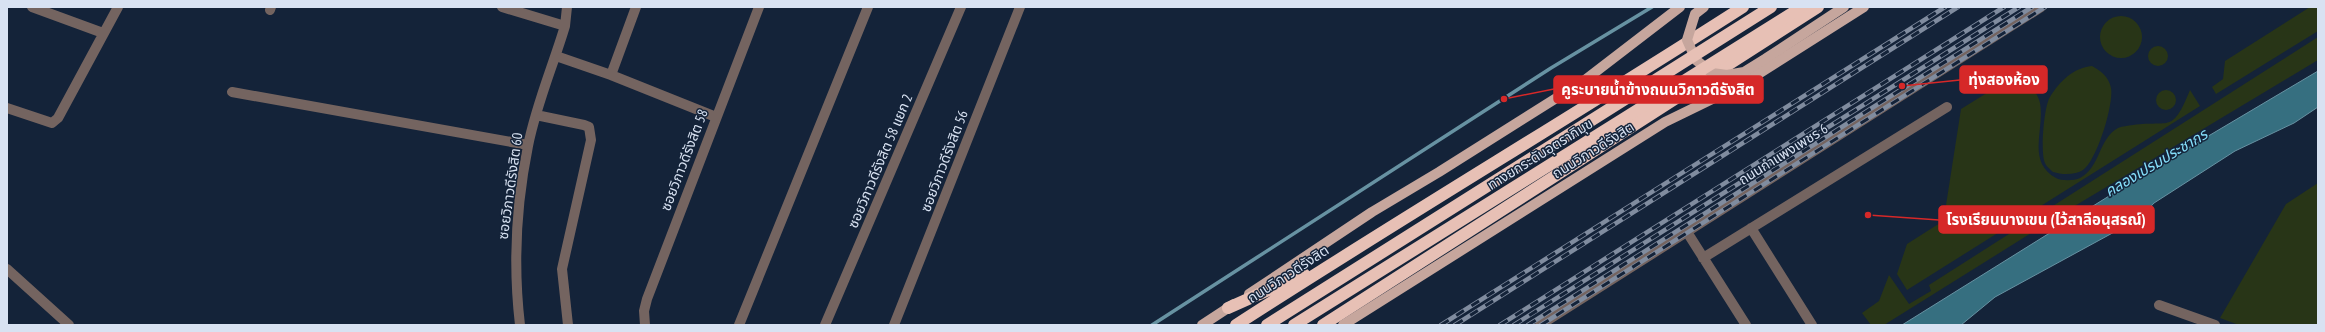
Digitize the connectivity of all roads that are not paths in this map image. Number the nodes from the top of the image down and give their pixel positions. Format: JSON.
{"nodes":[{"id":1,"x":32,"y":7,"type":"edge"},
{"id":2,"x":118,"y":7,"type":"edge"},
{"id":3,"x":502,"y":7,"type":"edge"},
{"id":4,"x":567,"y":7,"type":"edge"},
{"id":5,"x":636,"y":7,"type":"edge"},
{"id":6,"x":759,"y":7,"type":"edge"},
{"id":7,"x":868,"y":7,"type":"edge"},
{"id":8,"x":960,"y":7,"type":"edge"},
{"id":9,"x":1020,"y":7,"type":"edge"},
{"id":10,"x":1680,"y":7,"type":"edge"},
{"id":11,"x":1704,"y":7,"type":"edge"},
{"id":12,"x":1743,"y":7,"type":"edge"},
{"id":13,"x":1771,"y":7,"type":"edge"},
{"id":14,"x":1802,"y":7,"type":"edge"},
{"id":15,"x":1818,"y":7,"type":"edge"},
{"id":16,"x":1844,"y":7,"type":"edge"},
{"id":17,"x":1864,"y":7,"type":"edge"},
{"id":18,"x":2041,"y":7,"type":"edge"},
{"id":19,"x":565,"y":26,"type":"junction"},
{"id":20,"x":103,"y":33,"type":"junction"},
{"id":21,"x":556,"y":56,"type":"junction"},
{"id":22,"x":611,"y":75,"type":"junction"},
{"id":23,"x":232,"y":92,"type":"dead end"},
{"id":24,"x":1947,"y":107,"type":"dead end"},
{"id":25,"x":7,"y":108,"type":"edge"},
{"id":26,"x":536,"y":115,"type":"junction"},
{"id":27,"x":716,"y":117,"type":"junction"},
{"id":28,"x":528,"y":145,"type":"junction"},
{"id":29,"x":1751,"y":228,"type":"junction"},
{"id":30,"x":1687,"y":232,"type":"junction"},
{"id":31,"x":1339,"y":258,"type":"junction"},
{"id":32,"x":1703,"y":258,"type":"junction"},
{"id":33,"x":7,"y":269,"type":"edge"},
{"id":34,"x":1363,"y":300,"type":"junction"},
{"id":35,"x":2159,"y":305,"type":"dead end"},
{"id":36,"x":1228,"y":308,"type":"junction"},
{"id":37,"x":69,"y":325,"type":"edge"},
{"id":38,"x":520,"y":325,"type":"edge"},
{"id":39,"x":568,"y":325,"type":"edge"},
{"id":40,"x":645,"y":325,"type":"edge"},
{"id":41,"x":739,"y":325,"type":"edge"},
{"id":42,"x":825,"y":325,"type":"edge"},
{"id":43,"x":894,"y":325,"type":"edge"},
{"id":44,"x":1202,"y":325,"type":"edge"},
{"id":45,"x":1236,"y":325,"type":"edge"},
{"id":46,"x":1267,"y":325,"type":"edge"},
{"id":47,"x":1294,"y":325,"type":"edge"},
{"id":48,"x":1323,"y":325,"type":"edge"},
{"id":49,"x":1330,"y":325,"type":"edge"},
{"id":50,"x":1343,"y":325,"type":"edge"},
{"id":51,"x":1540,"y":325,"type":"edge"},
{"id":52,"x":1746,"y":325,"type":"edge"},
{"id":53,"x":1812,"y":325,"type":"edge"},
{"id":54,"x":2215,"y":325,"type":"edge"}],
"edges":[{"from":1,"to":20,"type":"street"},
{"from":2,"to":20,"type":"street"},
{"from":3,"to":19,"type":"street"},
{"from":4,"to":19,"type":"street","name":"ซอยวิภาวดีรังสิต 60"},
{"from":5,"to":22,"type":"street"},
{"from":6,"to":27,"type":"street","name":"ซอยวิภาวดีรังสิต 58"},
{"from":7,"to":41,"type":"street"},
{"from":8,"to":42,"type":"street","name":"ซอยวิภาวดีรังสิต 58 แยก 2"},
{"from":9,"to":43,"type":"street","name":"ซอยวิภาวดีรังสิต 56"},
{"from":10,"to":36,"type":"main road","name":"ถนนวิภาวดีรังสิต"},
{"from":11,"to":16,"type":"main road","bridge":true},
{"from":12,"to":31,"type":"highway","name":"ถนนวิภาวดีรังสิต"},
{"from":13,"to":46,"type":"highway","name":"ทางยกระดับอุตราภิมุข","bridge":true},
{"from":14,"to":47,"type":"highway","name":"ทางยกระดับอุตราภิมุข","bridge":true},
{"from":15,"to":34,"type":"highway","name":"ถนนวิภาวดีรังสิต"},
{"from":17,"to":50,"type":"main road","name":"ถนนวิภาวดีรังสิต"},
{"from":18,"to":30,"type":"street","name":"ถนนกำแพงเพชร 6"},
{"from":19,"to":21,"type":"street","name":"ซอยวิภาวดีรังสิต 60"},
{"from":20,"to":25,"type":"street"},
{"from":21,"to":22,"type":"street"},
{"from":21,"to":26,"type":"street","name":"ซอยวิภาวดีรังสิต 60"},
{"from":22,"to":27,"type":"street"},
{"from":23,"to":28,"type":"street"},
{"from":24,"to":29,"type":"street"},
{"from":26,"to":28,"type":"street","name":"ซอยวิภาวดีรังสิต 60"},
{"from":26,"to":39,"type":"street"},
{"from":27,"to":40,"type":"street","name":"ซอยวิภาวดีรังสิต 58"},
{"from":28,"to":38,"type":"street","name":"ซอยวิภาวดีรังสิต 60"},
{"from":29,"to":32,"type":"street"},
{"from":29,"to":53,"type":"street"},
{"from":30,"to":32,"type":"street"},
{"from":30,"to":51,"type":"street","name":"ถนนกำแพงเพชร 6"},
{"from":31,"to":36,"type":"highway"},
{"from":31,"to":45,"type":"highway","name":"ถนนวิภาวดีรังสิต"},
{"from":32,"to":52,"type":"street"},
{"from":33,"to":37,"type":"street"},
{"from":34,"to":48,"type":"highway","name":"ถนนวิภาวดีรังสิต"},
{"from":34,"to":49,"type":"highway"},
{"from":35,"to":54,"type":"street"},
{"from":36,"to":44,"type":"main road","name":"ถนนวิภาวดีรังสิต"}]}
